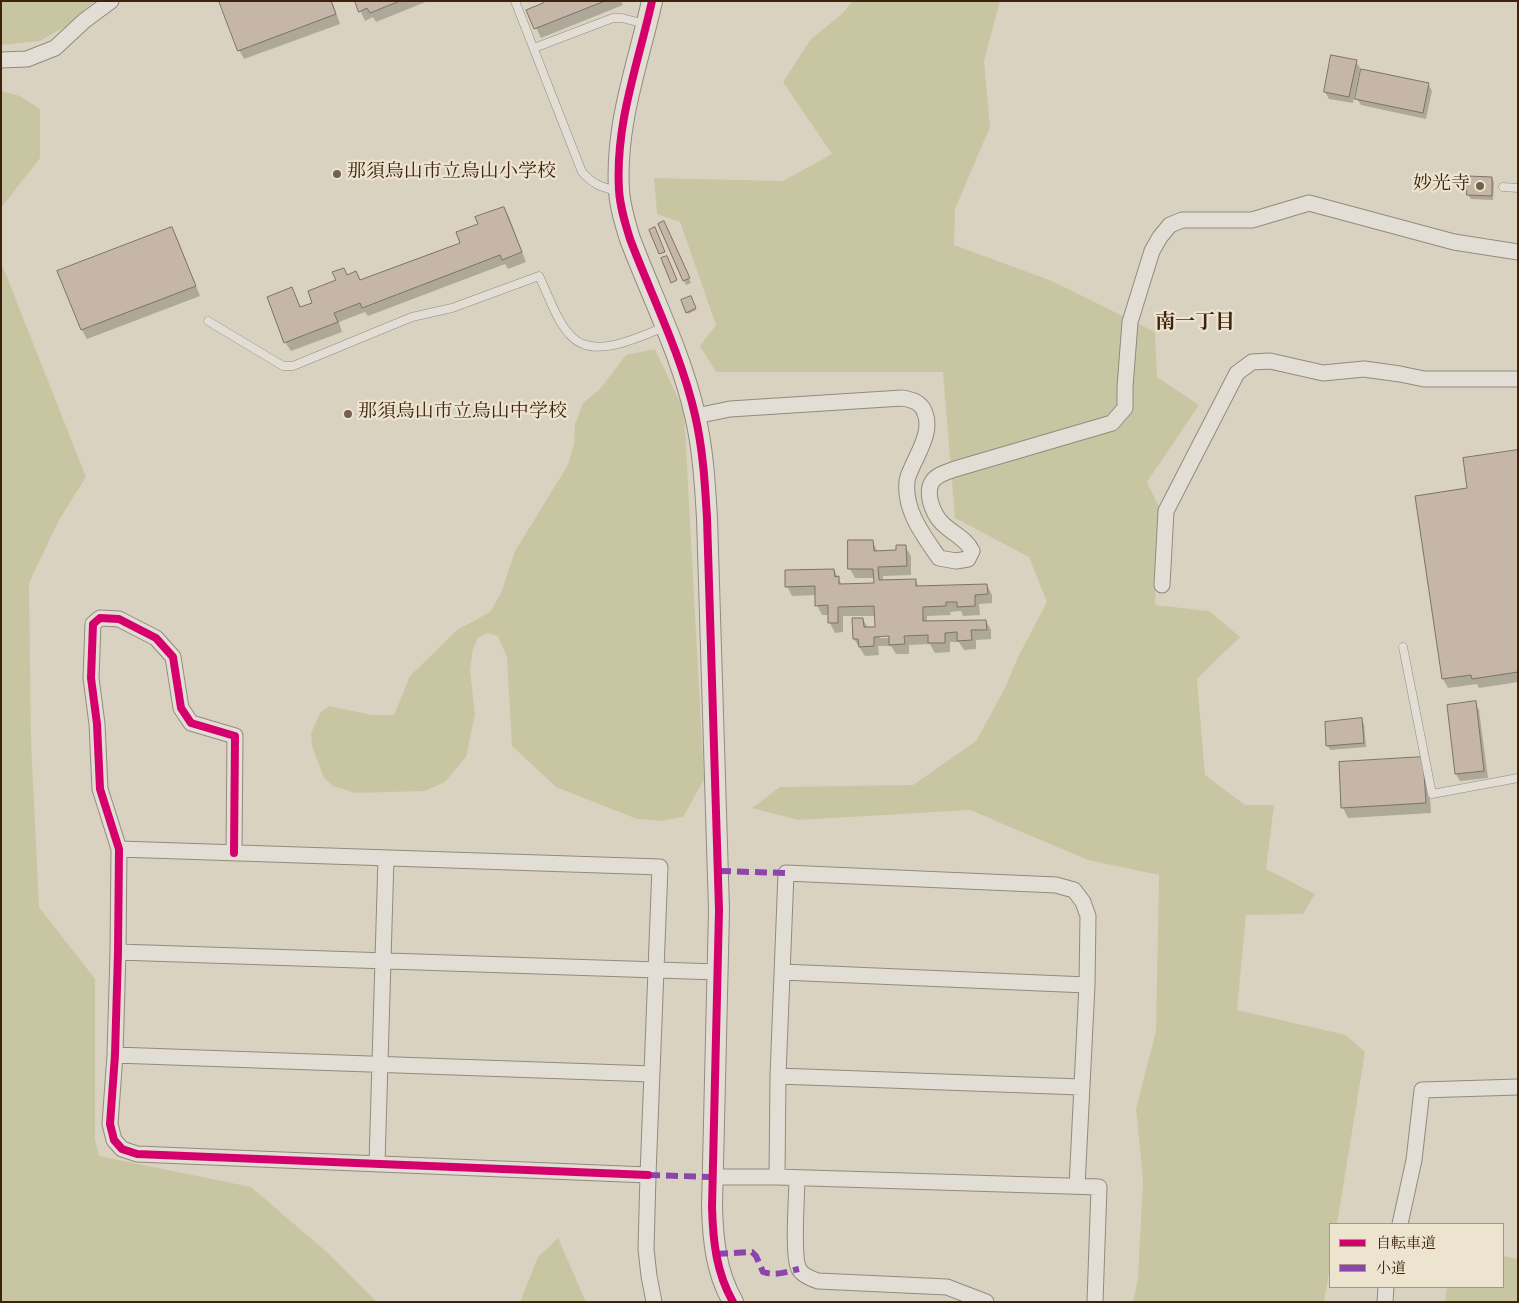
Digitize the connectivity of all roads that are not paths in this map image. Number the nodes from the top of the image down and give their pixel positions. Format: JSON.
{"nodes":[{"id":1,"x":111,"y":1,"type":"edge"},
{"id":2,"x":515,"y":1,"type":"edge"},
{"id":3,"x":652,"y":1,"type":"edge"},
{"id":4,"x":646,"y":25,"type":"junction"},
{"id":5,"x":534,"y":48,"type":"junction"},
{"id":6,"x":1,"y":60,"type":"edge"},
{"id":7,"x":1503,"y":187,"type":"dead end"},
{"id":8,"x":1518,"y":188,"type":"edge"},
{"id":9,"x":619,"y":191,"type":"junction"},
{"id":10,"x":1518,"y":252,"type":"edge"},
{"id":11,"x":208,"y":321,"type":"dead end"},
{"id":12,"x":665,"y":327,"type":"junction"},
{"id":13,"x":1518,"y":379,"type":"edge"},
{"id":14,"x":696,"y":416,"type":"junction"},
{"id":15,"x":1162,"y":585,"type":"dead end"},
{"id":16,"x":1403,"y":647,"type":"dead end"},
{"id":17,"x":1518,"y":778,"type":"edge"},
{"id":18,"x":119,"y":849,"type":"junction"},
{"id":19,"x":234,"y":853,"type":"junction"},
{"id":20,"x":386,"y":858,"type":"junction"},
{"id":21,"x":118,"y":952,"type":"junction"},
{"id":22,"x":383,"y":961,"type":"junction"},
{"id":23,"x":656,"y":970,"type":"junction"},
{"id":24,"x":718,"y":972,"type":"junction"},
{"id":25,"x":782,"y":972,"type":"junction"},
{"id":26,"x":1087,"y":985,"type":"junction"},
{"id":27,"x":115,"y":1055,"type":"junction"},
{"id":28,"x":380,"y":1064,"type":"junction"},
{"id":29,"x":652,"y":1074,"type":"junction"},
{"id":30,"x":778,"y":1076,"type":"junction"},
{"id":31,"x":1081,"y":1087,"type":"junction"},
{"id":32,"x":1518,"y":1087,"type":"edge"},
{"id":33,"x":377,"y":1163,"type":"junction"},
{"id":34,"x":648,"y":1175,"type":"junction"},
{"id":35,"x":712,"y":1177,"type":"junction"},
{"id":36,"x":777,"y":1177,"type":"junction"},
{"id":37,"x":797,"y":1178,"type":"junction"},
{"id":38,"x":1077,"y":1186,"type":"junction"},
{"id":39,"x":1400,"y":1223,"type":"edge"},
{"id":40,"x":1386,"y":1288,"type":"edge"},
{"id":41,"x":654,"y":1302,"type":"edge"},
{"id":42,"x":733,"y":1302,"type":"edge"},
{"id":43,"x":986,"y":1302,"type":"edge"},
{"id":44,"x":1095,"y":1302,"type":"edge"},
{"id":45,"x":1385,"y":1302,"type":"edge"}],
"edges":[{"from":1,"to":6,"type":"street"},
{"from":2,"to":5,"type":"lane"},
{"from":3,"to":4,"type":"street"},
{"from":4,"to":5,"type":"lane"},
{"from":4,"to":9,"type":"street"},
{"from":5,"to":9,"type":"lane"},
{"from":7,"to":8,"type":"lane"},
{"from":9,"to":12,"type":"street"},
{"from":10,"to":14,"type":"street"},
{"from":11,"to":12,"type":"lane"},
{"from":12,"to":14,"type":"street"},
{"from":13,"to":15,"type":"street"},
{"from":14,"to":24,"type":"street"},
{"from":16,"to":17,"type":"lane"},
{"from":18,"to":19,"type":"street"},
{"from":18,"to":19,"type":"street"},
{"from":18,"to":21,"type":"street"},
{"from":19,"to":20,"type":"street"},
{"from":20,"to":22,"type":"street"},
{"from":20,"to":23,"type":"street"},
{"from":21,"to":22,"type":"street"},
{"from":21,"to":27,"type":"street"},
{"from":22,"to":23,"type":"street"},
{"from":22,"to":28,"type":"street"},
{"from":23,"to":24,"type":"street"},
{"from":23,"to":29,"type":"street"},
{"from":24,"to":35,"type":"street"},
{"from":25,"to":26,"type":"street"},
{"from":25,"to":26,"type":"street"},
{"from":25,"to":30,"type":"street"},
{"from":26,"to":31,"type":"street"},
{"from":27,"to":28,"type":"street"},
{"from":27,"to":33,"type":"street"},
{"from":28,"to":29,"type":"street"},
{"from":28,"to":33,"type":"street"},
{"from":29,"to":34,"type":"street"},
{"from":30,"to":31,"type":"street"},
{"from":30,"to":36,"type":"street"},
{"from":31,"to":38,"type":"street"},
{"from":32,"to":39,"type":"street"},
{"from":33,"to":34,"type":"street"},
{"from":34,"to":41,"type":"street"},
{"from":35,"to":36,"type":"street"},
{"from":35,"to":42,"type":"street"},
{"from":36,"to":37,"type":"street"},
{"from":37,"to":38,"type":"street"},
{"from":37,"to":43,"type":"street"},
{"from":38,"to":44,"type":"street"},
{"from":40,"to":45,"type":"street"}]}
